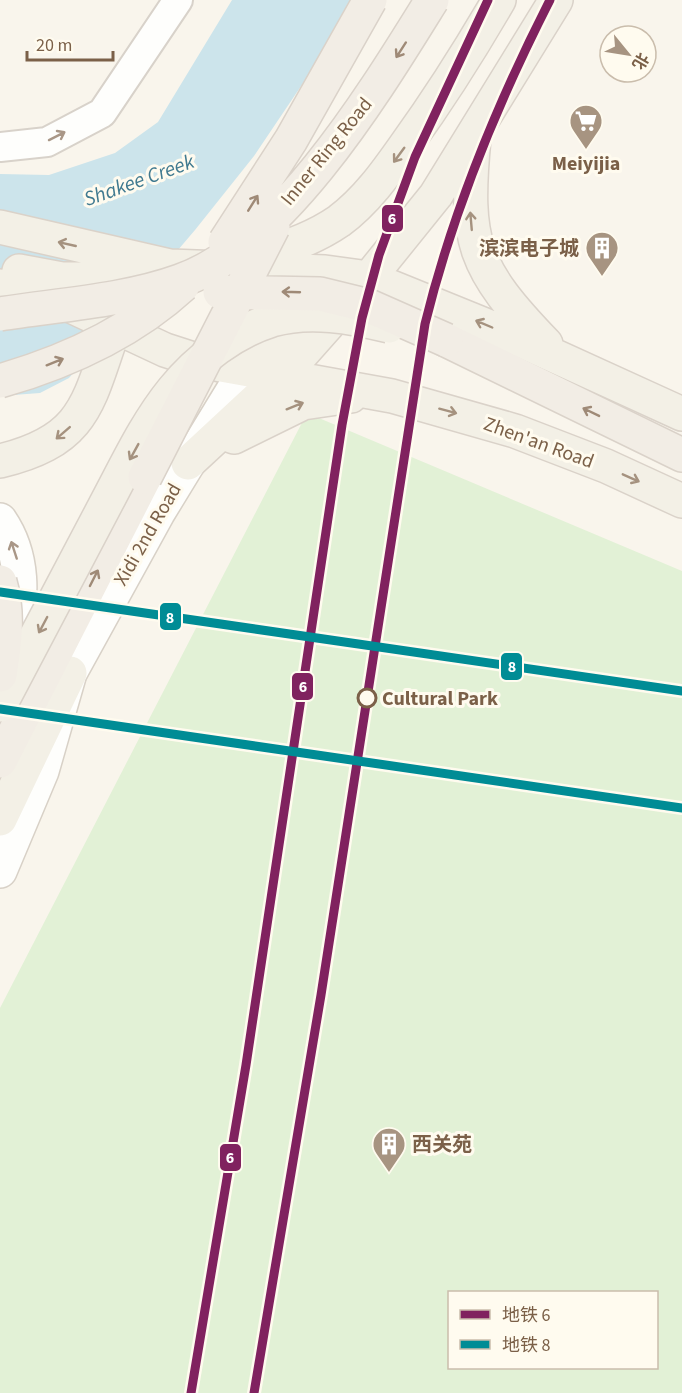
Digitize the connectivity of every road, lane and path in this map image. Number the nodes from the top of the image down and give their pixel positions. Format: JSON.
{"nodes":[{"id":1,"x":178,"y":0,"type":"edge"},
{"id":2,"x":370,"y":0,"type":"edge"},
{"id":3,"x":381,"y":0,"type":"edge"},
{"id":4,"x":432,"y":0,"type":"edge"},
{"id":5,"x":499,"y":0,"type":"edge"},
{"id":6,"x":556,"y":0,"type":"edge"},
{"id":7,"x":482,"y":29,"type":"junction"},
{"id":8,"x":522,"y":56,"type":"junction"},
{"id":9,"x":475,"y":134,"type":"junction"},
{"id":10,"x":0,"y":147,"type":"edge"},
{"id":11,"x":0,"y":227,"type":"edge"},
{"id":12,"x":122,"y":266,"type":"junction"},
{"id":13,"x":170,"y":266,"type":"junction"},
{"id":14,"x":0,"y":267,"type":"edge"},
{"id":15,"x":369,"y":278,"type":"junction"},
{"id":16,"x":0,"y":286,"type":"edge"},
{"id":17,"x":0,"y":315,"type":"edge"},
{"id":18,"x":115,"y":326,"type":"junction"},
{"id":19,"x":446,"y":340,"type":"junction"},
{"id":20,"x":557,"y":356,"type":"junction"},
{"id":21,"x":253,"y":360,"type":"junction"},
{"id":22,"x":283,"y":375,"type":"junction"},
{"id":23,"x":0,"y":381,"type":"edge"},
{"id":24,"x":392,"y":396,"type":"junction"},
{"id":25,"x":682,"y":414,"type":"edge"},
{"id":26,"x":682,"y":455,"type":"edge"},
{"id":27,"x":0,"y":461,"type":"edge"},
{"id":28,"x":188,"y":463,"type":"junction"},
{"id":29,"x":682,"y":501,"type":"edge"},
{"id":30,"x":0,"y":520,"type":"edge"},
{"id":31,"x":0,"y":582,"type":"edge"},
{"id":32,"x":0,"y":667,"type":"edge"},
{"id":33,"x":70,"y":673,"type":"junction"},
{"id":34,"x":0,"y":675,"type":"edge"},
{"id":35,"x":0,"y":705,"type":"edge"},
{"id":36,"x":0,"y":761,"type":"edge"},
{"id":37,"x":0,"y":784,"type":"edge"},
{"id":38,"x":0,"y":819,"type":"edge"},
{"id":39,"x":0,"y":871,"type":"edge"}],
"edges":[{"from":10,"to":1,"type":"street","one_way":true},
{"from":23,"to":2,"type":"highway","name":"Inner Ring Road","one_way":true,"bridge":true},
{"from":36,"to":3,"type":"highway","one_way":true,"bridge":true},
{"from":4,"to":17,"type":"highway","name":"Inner Ring Road","one_way":true,"bridge":true},
{"from":5,"to":7,"type":"main road"},
{"from":6,"to":8,"type":"main road"},
{"from":7,"to":8,"type":"main road"},
{"from":7,"to":13,"type":"main road","one_way":true},
{"from":8,"to":9,"type":"main road"},
{"from":9,"to":15,"type":"main road"},
{"from":20,"to":9,"type":"main road","one_way":true},
{"from":12,"to":11,"type":"main road","one_way":true},
{"from":12,"to":13,"type":"main road"},
{"from":12,"to":14,"type":"main road"},
{"from":13,"to":15,"type":"main road"},
{"from":13,"to":21,"type":"main road"},
{"from":20,"to":15,"type":"main road","one_way":true},
{"from":15,"to":21,"type":"main road"},
{"from":15,"to":22,"type":"main road"},
{"from":16,"to":18,"type":"main road","bridge":true},
{"from":19,"to":17,"type":"highway","one_way":true,"bridge":true},
{"from":18,"to":21,"type":"main road"},
{"from":18,"to":27,"type":"main road","one_way":true},
{"from":26,"to":19,"type":"highway","one_way":true},
{"from":19,"to":35,"type":"main road","one_way":true,"bridge":true},
{"from":20,"to":25,"type":"main road"},
{"from":21,"to":22,"type":"main road"},
{"from":21,"to":28,"type":"main road","name":"Xidi 2nd Road"},
{"from":22,"to":24,"type":"main road"},
{"from":22,"to":28,"type":"main road"},
{"from":28,"to":24,"type":"main road","one_way":true},
{"from":24,"to":29,"type":"main road","name":"Zhen'an Road","one_way":true},
{"from":28,"to":33,"type":"main road","name":"Xidi 2nd Road"},
{"from":32,"to":30,"type":"main road","one_way":true},
{"from":31,"to":34,"type":"highway","bridge":true},
{"from":33,"to":37,"type":"main road"},
{"from":33,"to":38,"type":"main road"},
{"from":33,"to":39,"type":"main road","name":"Xidi 2nd Road"}]}
